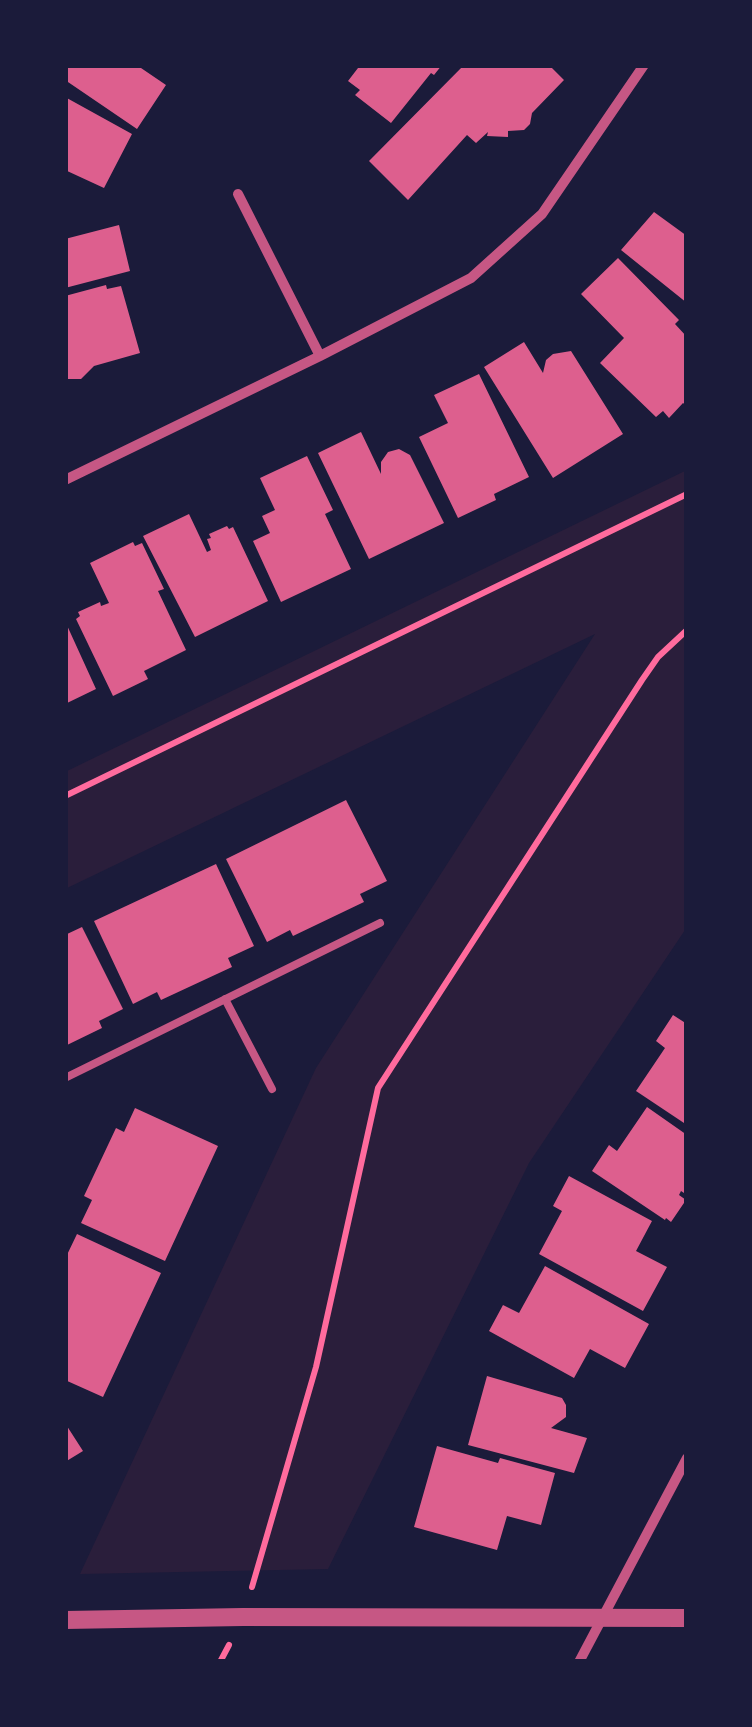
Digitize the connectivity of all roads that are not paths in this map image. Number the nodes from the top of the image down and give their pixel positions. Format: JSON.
{"nodes":[{"id":1,"x":644,"y":65,"type":"edge"},
{"id":2,"x":238,"y":194,"type":"dead end"},
{"id":3,"x":320,"y":356,"type":"junction"},
{"id":4,"x":65,"y":480,"type":"edge"},
{"id":5,"x":380,"y":923,"type":"dead end"},
{"id":6,"x":225,"y":999,"type":"junction"},
{"id":7,"x":65,"y":1078,"type":"edge"},
{"id":8,"x":272,"y":1089,"type":"dead end"},
{"id":9,"x":687,"y":1458,"type":"edge"},
{"id":10,"x":601,"y":1618,"type":"junction"},
{"id":11,"x":687,"y":1618,"type":"edge"},
{"id":12,"x":65,"y":1620,"type":"edge"},
{"id":13,"x":579,"y":1662,"type":"edge"}],
"edges":[{"from":1,"to":3,"type":"street"},
{"from":2,"to":3,"type":"street"},
{"from":3,"to":4,"type":"street"},
{"from":5,"to":6,"type":"lane"},
{"from":6,"to":7,"type":"lane"},
{"from":6,"to":8,"type":"lane"},
{"from":9,"to":10,"type":"street"},
{"from":10,"to":11,"type":"street"},
{"from":10,"to":12,"type":"street"},
{"from":10,"to":13,"type":"street"}]}
